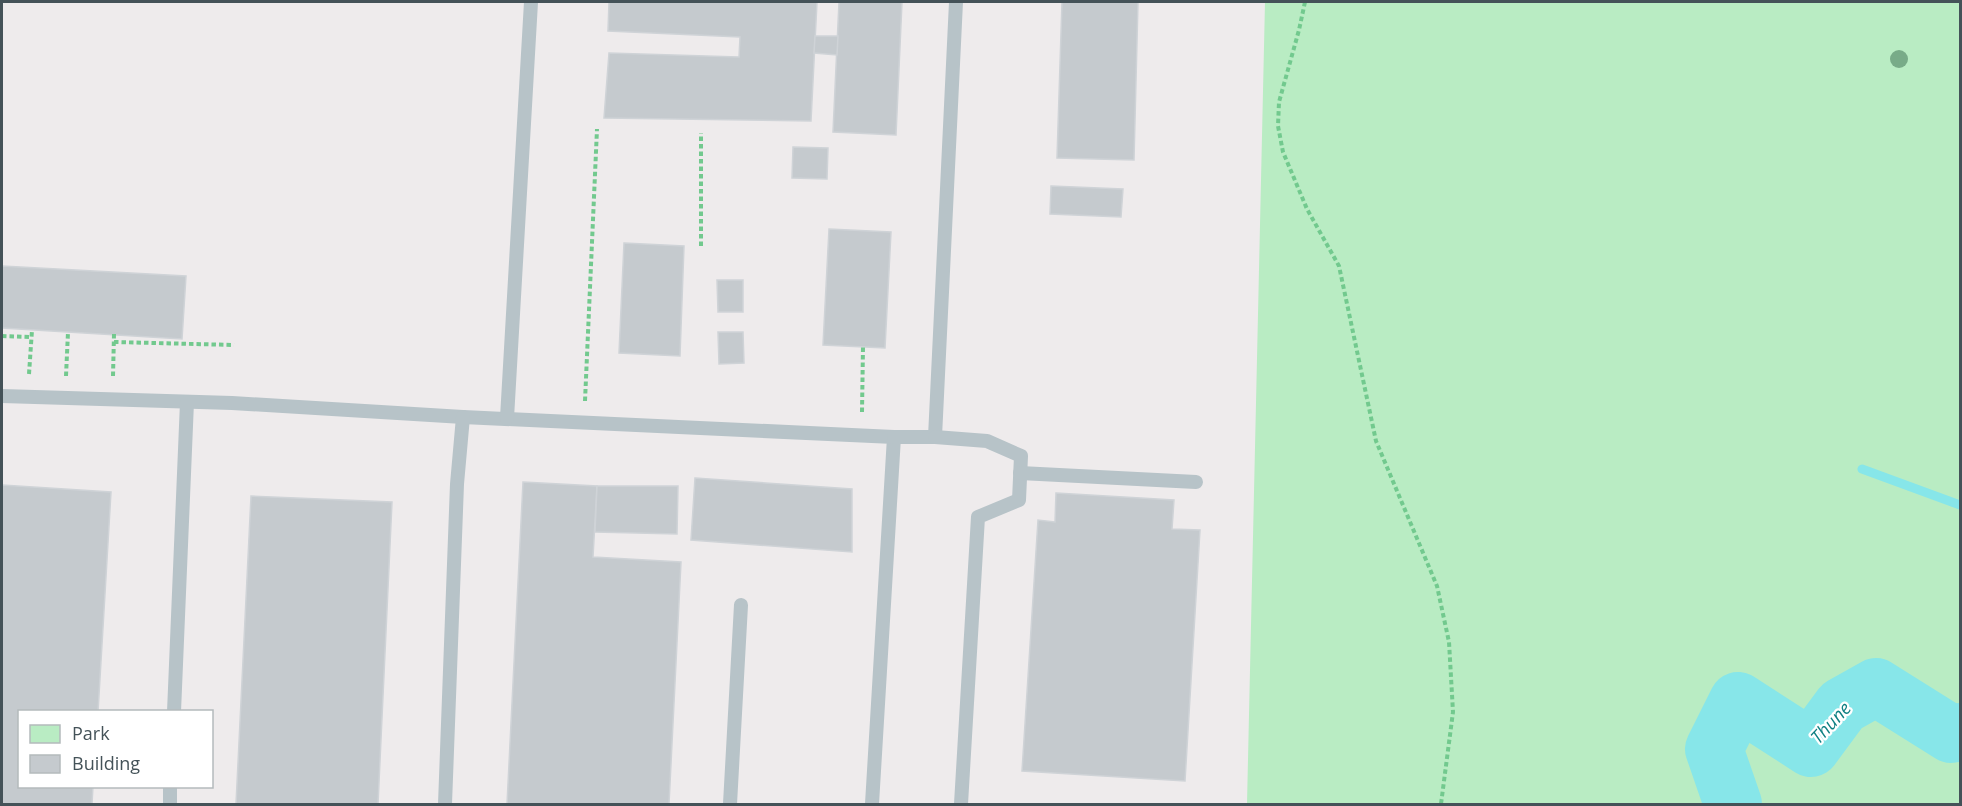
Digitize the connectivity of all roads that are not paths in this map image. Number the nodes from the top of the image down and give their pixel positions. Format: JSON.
{"nodes":[{"id":1,"x":531,"y":2,"type":"edge"},
{"id":2,"x":956,"y":2,"type":"edge"},
{"id":3,"x":2,"y":396,"type":"edge"},
{"id":4,"x":187,"y":402,"type":"junction"},
{"id":5,"x":463,"y":417,"type":"junction"},
{"id":6,"x":507,"y":418,"type":"junction"},
{"id":7,"x":894,"y":437,"type":"junction"},
{"id":8,"x":935,"y":437,"type":"junction"},
{"id":9,"x":1020,"y":473,"type":"junction"},
{"id":10,"x":1196,"y":482,"type":"dead end"},
{"id":11,"x":741,"y":605,"type":"dead end"},
{"id":12,"x":174,"y":710,"type":"edge"},
{"id":13,"x":171,"y":788,"type":"edge"},
{"id":14,"x":170,"y":804,"type":"edge"},
{"id":15,"x":445,"y":804,"type":"edge"},
{"id":16,"x":730,"y":804,"type":"edge"},
{"id":17,"x":872,"y":804,"type":"edge"},
{"id":18,"x":961,"y":804,"type":"edge"}],
"edges":[{"from":1,"to":6,"type":"lane"},
{"from":2,"to":8,"type":"lane"},
{"from":3,"to":4,"type":"lane"},
{"from":4,"to":5,"type":"lane"},
{"from":4,"to":12,"type":"lane"},
{"from":5,"to":6,"type":"lane"},
{"from":5,"to":15,"type":"lane"},
{"from":6,"to":7,"type":"lane"},
{"from":7,"to":8,"type":"lane"},
{"from":7,"to":17,"type":"lane"},
{"from":8,"to":9,"type":"lane"},
{"from":9,"to":10,"type":"lane"},
{"from":9,"to":18,"type":"lane"},
{"from":11,"to":16,"type":"lane"},
{"from":13,"to":14,"type":"lane"}]}
